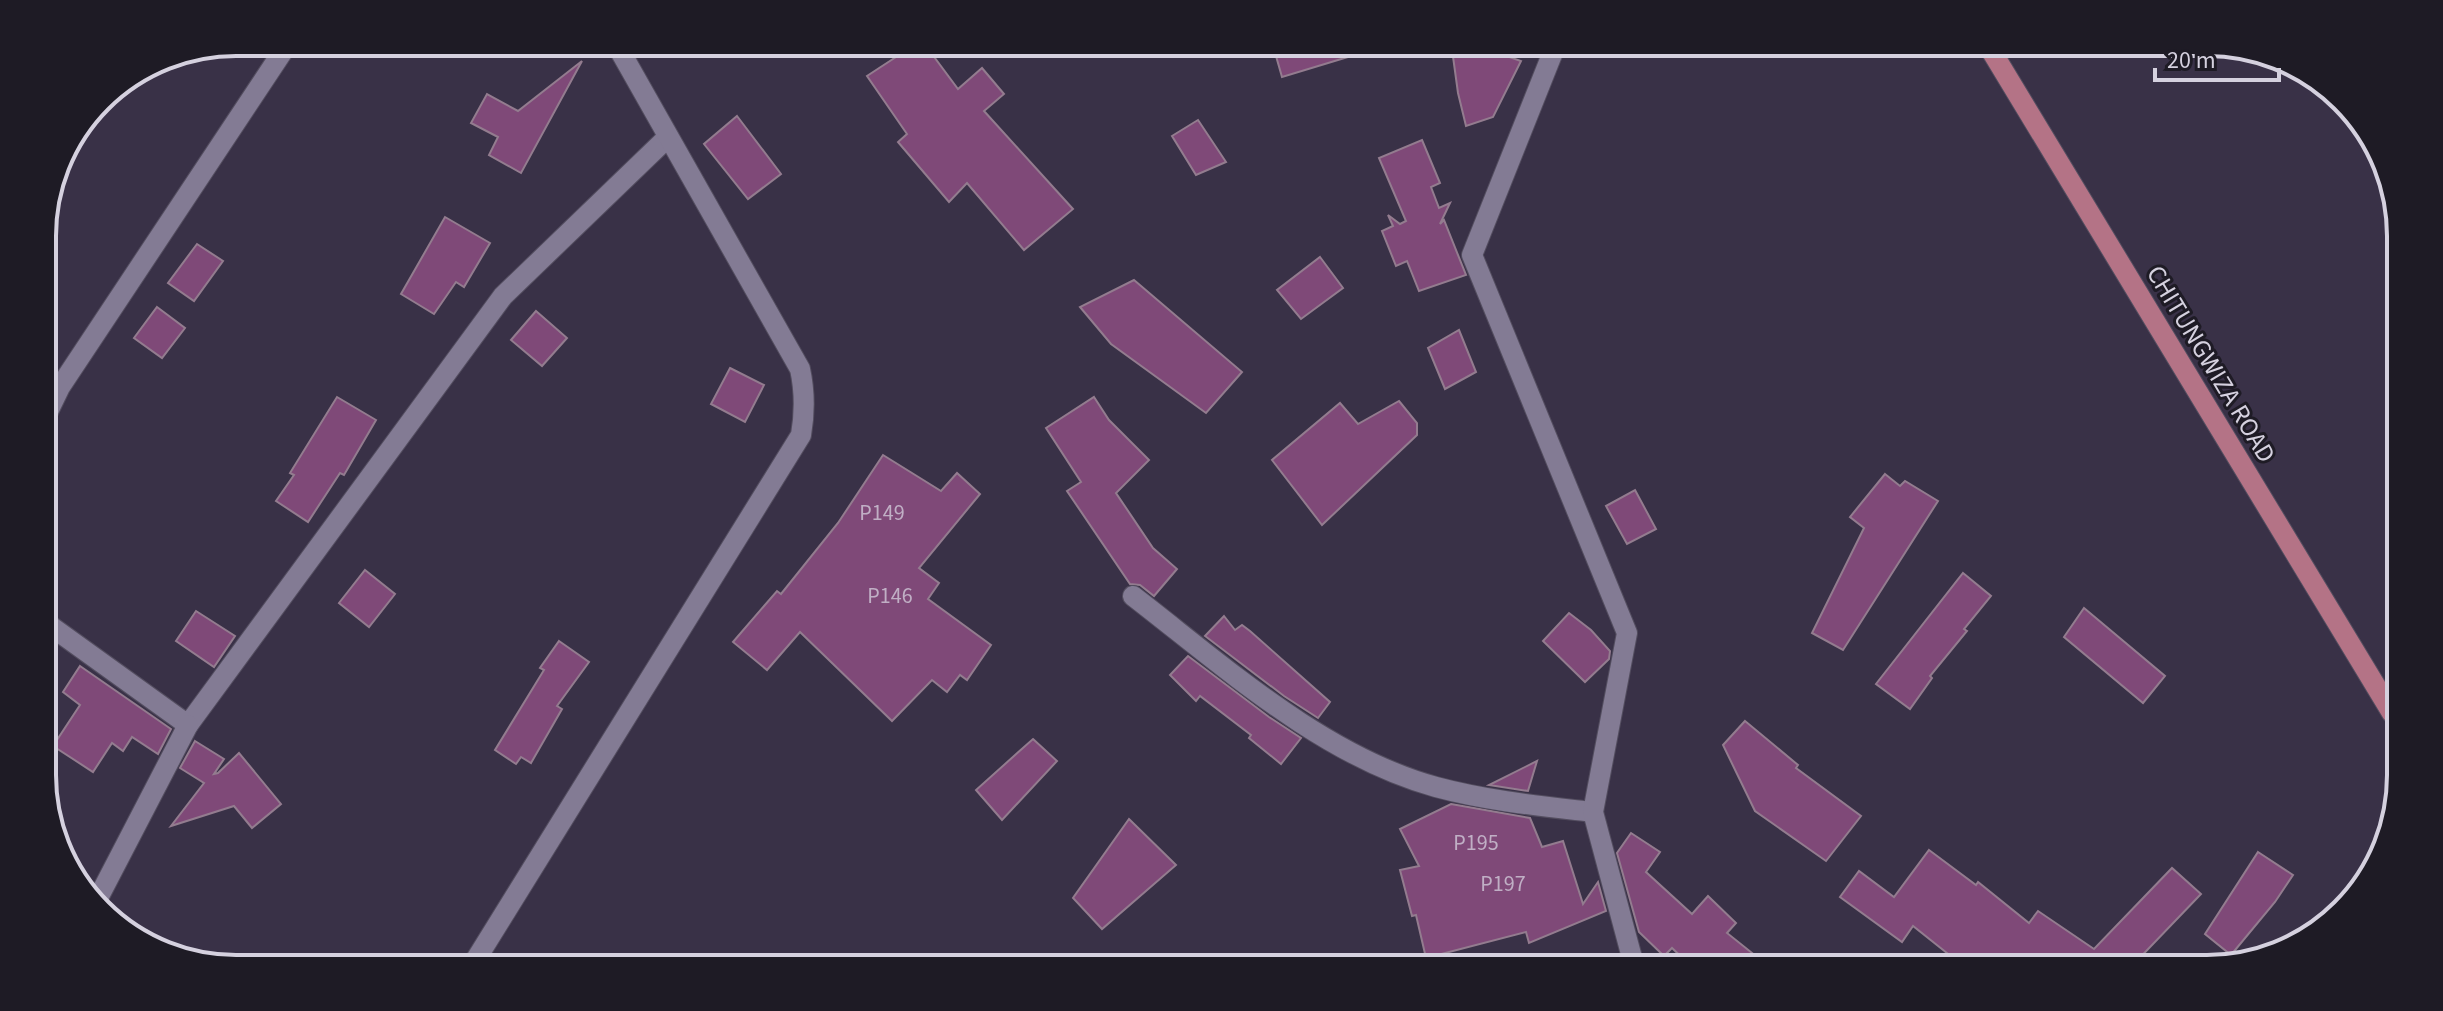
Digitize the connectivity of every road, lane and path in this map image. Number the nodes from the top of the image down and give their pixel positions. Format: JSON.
{"nodes":[{"id":1,"x":280,"y":56,"type":"edge"},
{"id":2,"x":623,"y":56,"type":"edge"},
{"id":3,"x":1551,"y":56,"type":"edge"},
{"id":4,"x":1994,"y":56,"type":"edge"},
{"id":5,"x":668,"y":137,"type":"junction"},
{"id":6,"x":56,"y":395,"type":"edge"},
{"id":7,"x":1133,"y":596,"type":"dead end"},
{"id":8,"x":56,"y":630,"type":"edge"},
{"id":9,"x":2387,"y":705,"type":"edge"},
{"id":10,"x":188,"y":725,"type":"junction"},
{"id":11,"x":1593,"y":812,"type":"junction"},
{"id":12,"x":101,"y":894,"type":"edge"},
{"id":13,"x":479,"y":955,"type":"edge"},
{"id":14,"x":1631,"y":955,"type":"edge"}],
"edges":[{"from":1,"to":6,"type":"street"},
{"from":2,"to":5,"type":"street"},
{"from":3,"to":11,"type":"street"},
{"from":4,"to":9,"type":"main road","name":"CHITUNGWIZA ROAD"},
{"from":5,"to":10,"type":"street"},
{"from":5,"to":13,"type":"street"},
{"from":7,"to":11,"type":"street"},
{"from":8,"to":10,"type":"street"},
{"from":10,"to":12,"type":"street"},
{"from":11,"to":14,"type":"street"}]}
